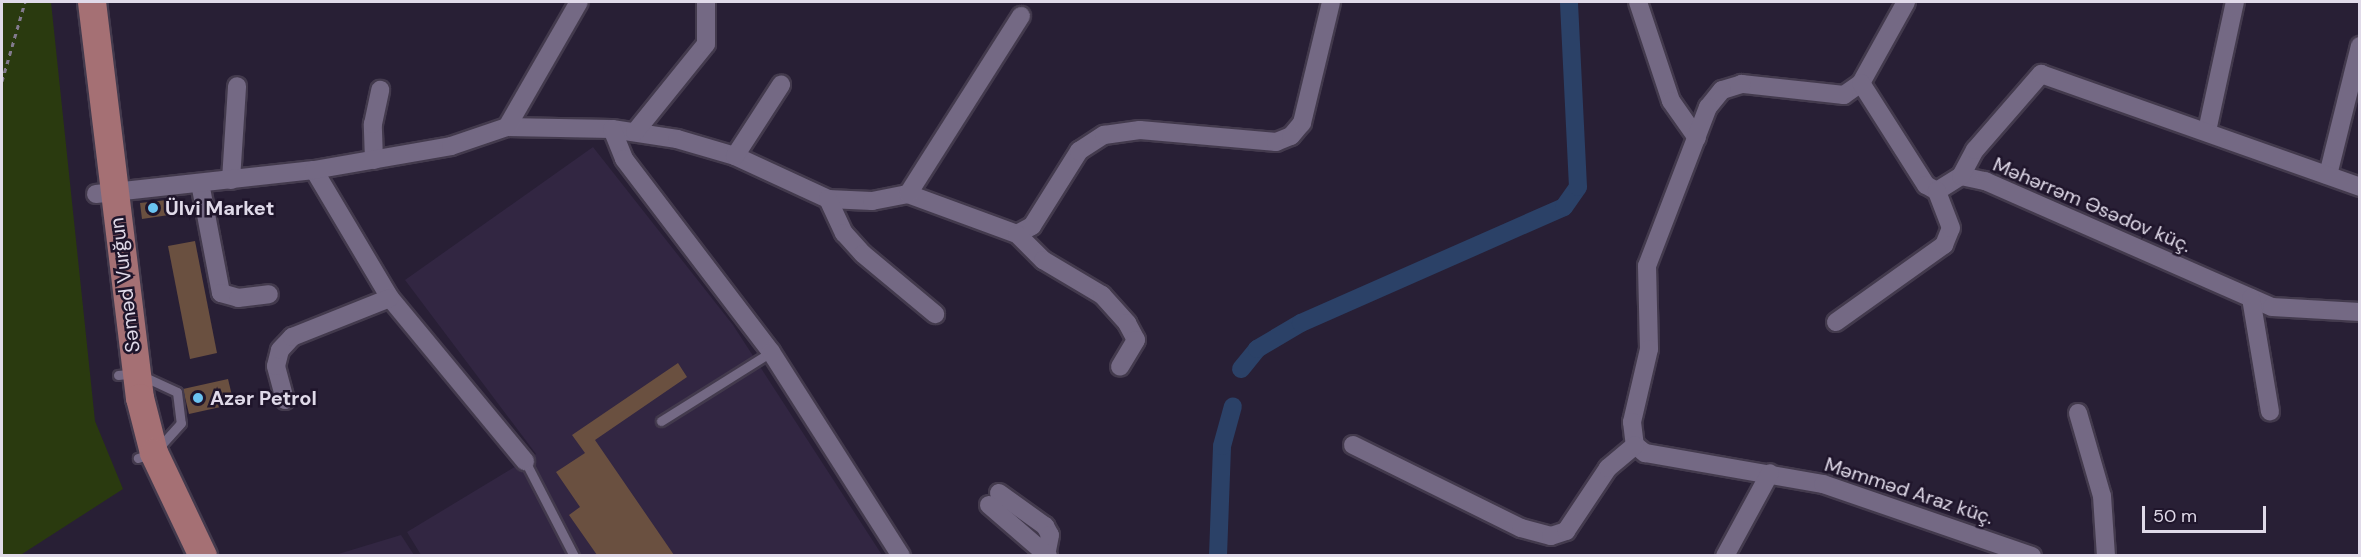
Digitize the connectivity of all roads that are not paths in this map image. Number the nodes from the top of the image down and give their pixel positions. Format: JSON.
{"nodes":[{"id":1,"x":72,"y":2,"type":"edge"},
{"id":2,"x":92,"y":2,"type":"edge"},
{"id":3,"x":579,"y":2,"type":"edge"},
{"id":4,"x":706,"y":2,"type":"edge"},
{"id":5,"x":1332,"y":2,"type":"edge"},
{"id":6,"x":1638,"y":2,"type":"edge"},
{"id":7,"x":1906,"y":2,"type":"edge"},
{"id":8,"x":2235,"y":2,"type":"edge"},
{"id":9,"x":1021,"y":16,"type":"dead end"},
{"id":10,"x":2360,"y":46,"type":"edge"},
{"id":11,"x":1861,"y":83,"type":"junction"},
{"id":12,"x":781,"y":84,"type":"dead end"},
{"id":13,"x":237,"y":86,"type":"dead end"},
{"id":14,"x":380,"y":90,"type":"dead end"},
{"id":15,"x":507,"y":127,"type":"junction"},
{"id":16,"x":612,"y":129,"type":"junction"},
{"id":17,"x":2207,"y":131,"type":"junction"},
{"id":18,"x":635,"y":132,"type":"junction"},
{"id":19,"x":1697,"y":138,"type":"junction"},
{"id":20,"x":735,"y":156,"type":"junction"},
{"id":21,"x":374,"y":160,"type":"junction"},
{"id":22,"x":314,"y":170,"type":"junction"},
{"id":23,"x":2328,"y":175,"type":"junction"},
{"id":24,"x":1961,"y":177,"type":"junction"},
{"id":25,"x":231,"y":180,"type":"junction"},
{"id":26,"x":200,"y":183,"type":"junction"},
{"id":27,"x":2360,"y":187,"type":"edge"},
{"id":28,"x":1937,"y":191,"type":"junction"},
{"id":29,"x":105,"y":193,"type":"junction"},
{"id":30,"x":908,"y":194,"type":"junction"},
{"id":31,"x":828,"y":199,"type":"junction"},
{"id":32,"x":1017,"y":234,"type":"junction"},
{"id":33,"x":270,"y":294,"type":"dead end"},
{"id":34,"x":390,"y":298,"type":"junction"},
{"id":35,"x":2251,"y":298,"type":"junction"},
{"id":36,"x":2360,"y":312,"type":"edge"},
{"id":37,"x":935,"y":314,"type":"dead end"},
{"id":38,"x":1836,"y":322,"type":"dead end"},
{"id":39,"x":771,"y":352,"type":"junction"},
{"id":40,"x":1120,"y":367,"type":"dead end"},
{"id":41,"x":127,"y":374,"type":"junction"},
{"id":42,"x":285,"y":400,"type":"dead end"},
{"id":43,"x":2270,"y":411,"type":"dead end"},
{"id":44,"x":2078,"y":413,"type":"dead end"},
{"id":45,"x":661,"y":421,"type":"dead end"},
{"id":46,"x":1353,"y":445,"type":"dead end"},
{"id":47,"x":1635,"y":445,"type":"junction"},
{"id":48,"x":146,"y":456,"type":"junction"},
{"id":49,"x":525,"y":461,"type":"joint"},
{"id":50,"x":1770,"y":473,"type":"junction"},
{"id":51,"x":994,"y":499,"type":"dead end"},
{"id":52,"x":1047,"y":553,"type":"edge"},
{"id":53,"x":183,"y":555,"type":"edge"},
{"id":54,"x":203,"y":555,"type":"edge"},
{"id":55,"x":574,"y":555,"type":"edge"},
{"id":56,"x":901,"y":555,"type":"edge"},
{"id":57,"x":1725,"y":555,"type":"edge"},
{"id":58,"x":2032,"y":555,"type":"edge"},
{"id":59,"x":2106,"y":555,"type":"edge"}],
"edges":[{"from":1,"to":29,"type":"main road","name":"Səməd Vurğun"},
{"from":2,"to":29,"type":"main road","name":"Səməd Vurğun"},
{"from":3,"to":15,"type":"street"},
{"from":4,"to":18,"type":"street"},
{"from":5,"to":32,"type":"street"},
{"from":6,"to":19,"type":"street"},
{"from":7,"to":11,"type":"street"},
{"from":8,"to":17,"type":"street"},
{"from":9,"to":30,"type":"street"},
{"from":10,"to":23,"type":"street"},
{"from":11,"to":19,"type":"street"},
{"from":11,"to":28,"type":"street"},
{"from":12,"to":20,"type":"street"},
{"from":13,"to":25,"type":"street"},
{"from":14,"to":21,"type":"street"},
{"from":15,"to":16,"type":"street"},
{"from":15,"to":21,"type":"street"},
{"from":16,"to":18,"type":"street"},
{"from":16,"to":39,"type":"street"},
{"from":17,"to":23,"type":"street"},
{"from":17,"to":24,"type":"street"},
{"from":18,"to":20,"type":"street"},
{"from":19,"to":47,"type":"street"},
{"from":20,"to":31,"type":"street"},
{"from":21,"to":22,"type":"street"},
{"from":22,"to":25,"type":"street"},
{"from":22,"to":34,"type":"street"},
{"from":23,"to":27,"type":"street"},
{"from":24,"to":28,"type":"street","name":"Məhərrəm Əsədov küç."},
{"from":24,"to":35,"type":"street","name":"Məhərrəm Əsədov küç."},
{"from":25,"to":26,"type":"street"},
{"from":26,"to":29,"type":"street"},
{"from":26,"to":33,"type":"street"},
{"from":28,"to":38,"type":"street"},
{"from":29,"to":41,"type":"main road","name":"Səməd Vurğun"},
{"from":30,"to":31,"type":"street"},
{"from":30,"to":32,"type":"street"},
{"from":31,"to":37,"type":"street"},
{"from":32,"to":40,"type":"street"},
{"from":34,"to":42,"type":"street"},
{"from":34,"to":49,"type":"street"},
{"from":35,"to":36,"type":"street","name":"Məhərrəm Əsədov küç."},
{"from":35,"to":43,"type":"street"},
{"from":39,"to":45,"type":"lane"},
{"from":39,"to":56,"type":"street"},
{"from":41,"to":48,"type":"main road","name":"Səməd Vurğun"},
{"from":41,"to":48,"type":"lane"},
{"from":44,"to":59,"type":"street"},
{"from":46,"to":47,"type":"street"},
{"from":47,"to":50,"type":"street","name":"Məmməd Araz küç."},
{"from":48,"to":53,"type":"main road","name":"Səməd Vurğun"},
{"from":48,"to":54,"type":"main road","name":"Səməd Vurğun"},
{"from":49,"to":55,"type":"lane"},
{"from":50,"to":57,"type":"street"},
{"from":50,"to":58,"type":"street","name":"Məmməd Araz küç."},
{"from":51,"to":52,"type":"street"}]}
